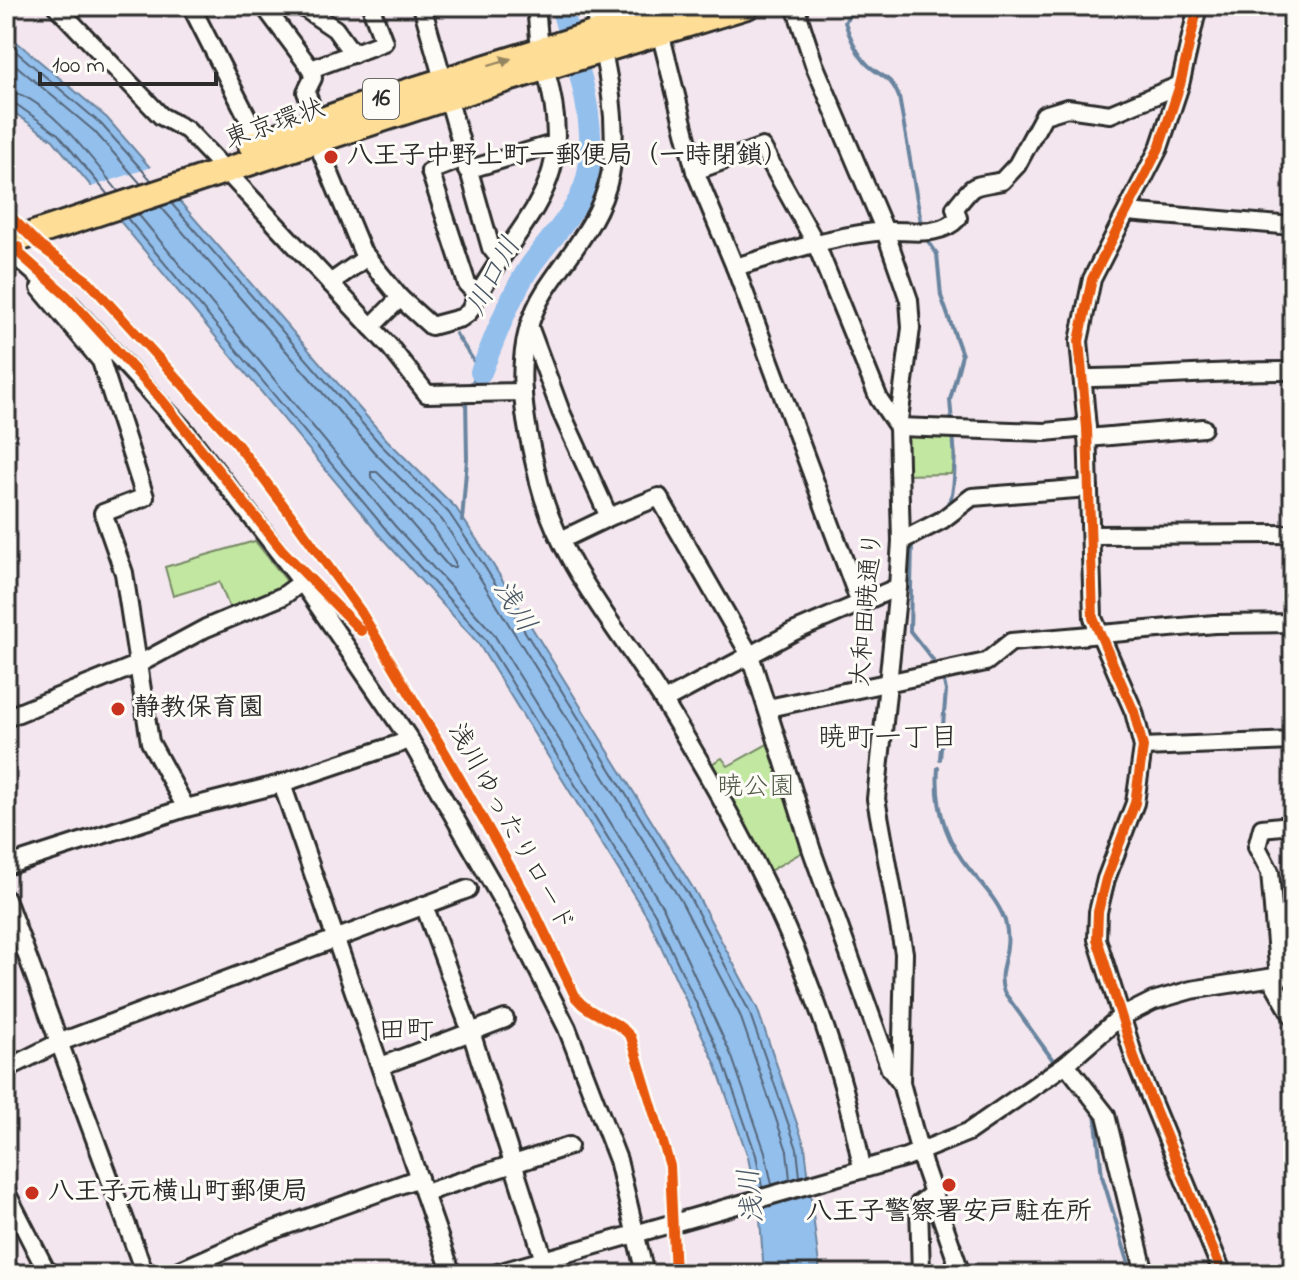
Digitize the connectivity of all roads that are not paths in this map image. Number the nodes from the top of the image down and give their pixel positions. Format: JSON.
{"nodes":[{"id":1,"x":56,"y":6,"type":"edge"},
{"id":2,"x":264,"y":6,"type":"edge"},
{"id":3,"x":300,"y":6,"type":"edge"},
{"id":4,"x":422,"y":6,"type":"edge"},
{"id":5,"x":536,"y":6,"type":"edge"},
{"id":6,"x":593,"y":6,"type":"edge"},
{"id":7,"x":683,"y":6,"type":"edge"},
{"id":8,"x":747,"y":6,"type":"edge"},
{"id":9,"x":795,"y":6,"type":"edge"},
{"id":10,"x":1198,"y":6,"type":"edge"},
{"id":11,"x":196,"y":8,"type":"edge"},
{"id":12,"x":373,"y":13,"type":"dead end"},
{"id":13,"x":282,"y":27,"type":"junction"},
{"id":14,"x":660,"y":32,"type":"junction"},
{"id":15,"x":597,"y":42,"type":"junction"},
{"id":16,"x":353,"y":54,"type":"junction"},
{"id":17,"x":548,"y":57,"type":"junction"},
{"id":18,"x":311,"y":69,"type":"junction"},
{"id":19,"x":1180,"y":85,"type":"junction"},
{"id":20,"x":445,"y":89,"type":"junction"},
{"id":21,"x":317,"y":131,"type":"junction"},
{"id":22,"x":260,"y":142,"type":"junction"},
{"id":23,"x":558,"y":146,"type":"junction"},
{"id":24,"x":466,"y":164,"type":"junction"},
{"id":25,"x":214,"y":167,"type":"junction"},
{"id":26,"x":695,"y":171,"type":"junction"},
{"id":27,"x":1127,"y":212,"type":"junction"},
{"id":28,"x":1293,"y":226,"type":"edge"},
{"id":29,"x":885,"y":231,"type":"junction"},
{"id":30,"x":9,"y":239,"type":"edge"},
{"id":31,"x":816,"y":244,"type":"junction"},
{"id":32,"x":367,"y":257,"type":"junction"},
{"id":33,"x":499,"y":258,"type":"junction"},
{"id":34,"x":735,"y":267,"type":"junction"},
{"id":35,"x":36,"y":283,"type":"dead end"},
{"id":36,"x":330,"y":283,"type":"junction"},
{"id":37,"x":477,"y":295,"type":"junction"},
{"id":38,"x":400,"y":298,"type":"junction"},
{"id":39,"x":529,"y":326,"type":"junction"},
{"id":40,"x":371,"y":327,"type":"junction"},
{"id":41,"x":1293,"y":371,"type":"edge"},
{"id":42,"x":1084,"y":378,"type":"junction"},
{"id":43,"x":521,"y":392,"type":"junction"},
{"id":44,"x":898,"y":427,"type":"junction"},
{"id":45,"x":1203,"y":428,"type":"dead end"},
{"id":46,"x":1087,"y":433,"type":"junction"},
{"id":47,"x":1089,"y":488,"type":"junction"},
{"id":48,"x":609,"y":517,"type":"junction"},
{"id":49,"x":1293,"y":534,"type":"edge"},
{"id":50,"x":1091,"y":535,"type":"junction"},
{"id":51,"x":908,"y":538,"type":"junction"},
{"id":52,"x":561,"y":540,"type":"junction"},
{"id":53,"x":302,"y":582,"type":"junction"},
{"id":54,"x":898,"y":587,"type":"junction"},
{"id":55,"x":860,"y":603,"type":"junction"},
{"id":56,"x":1293,"y":623,"type":"edge"},
{"id":57,"x":1098,"y":632,"type":"junction"},
{"id":58,"x":750,"y":655,"type":"junction"},
{"id":59,"x":137,"y":665,"type":"junction"},
{"id":60,"x":886,"y":684,"type":"junction"},
{"id":61,"x":664,"y":701,"type":"junction"},
{"id":62,"x":768,"y":708,"type":"junction"},
{"id":63,"x":6,"y":718,"type":"edge"},
{"id":64,"x":410,"y":740,"type":"junction"},
{"id":65,"x":1293,"y":741,"type":"edge"},
{"id":66,"x":1143,"y":747,"type":"junction"},
{"id":67,"x":282,"y":784,"type":"junction"},
{"id":68,"x":186,"y":808,"type":"junction"},
{"id":69,"x":1291,"y":825,"type":"edge"},
{"id":70,"x":6,"y":866,"type":"edge"},
{"id":71,"x":468,"y":889,"type":"dead end"},
{"id":72,"x":6,"y":899,"type":"edge"},
{"id":73,"x":424,"y":905,"type":"junction"},
{"id":74,"x":334,"y":939,"type":"junction"},
{"id":75,"x":1281,"y":977,"type":"edge"},
{"id":76,"x":1293,"y":1017,"type":"edge"},
{"id":77,"x":1119,"y":1018,"type":"junction"},
{"id":78,"x":505,"y":1019,"type":"dead end"},
{"id":79,"x":471,"y":1032,"type":"junction"},
{"id":80,"x":58,"y":1043,"type":"junction"},
{"id":81,"x":1066,"y":1064,"type":"junction"},
{"id":82,"x":381,"y":1066,"type":"junction"},
{"id":83,"x":6,"y":1069,"type":"edge"},
{"id":84,"x":901,"y":1083,"type":"junction"},
{"id":85,"x":569,"y":1146,"type":"dead end"},
{"id":86,"x":920,"y":1151,"type":"junction"},
{"id":87,"x":514,"y":1163,"type":"junction"},
{"id":88,"x":857,"y":1169,"type":"junction"},
{"id":89,"x":421,"y":1185,"type":"junction"},
{"id":90,"x":6,"y":1192,"type":"edge"},
{"id":91,"x":933,"y":1193,"type":"junction"},
{"id":92,"x":641,"y":1234,"type":"junction"},
{"id":93,"x":544,"y":1260,"type":"junction"},
{"id":94,"x":518,"y":1271,"type":"edge"},
{"id":95,"x":48,"y":1274,"type":"edge"},
{"id":96,"x":145,"y":1274,"type":"edge"},
{"id":97,"x":171,"y":1274,"type":"edge"},
{"id":98,"x":452,"y":1274,"type":"edge"},
{"id":99,"x":494,"y":1274,"type":"edge"},
{"id":100,"x":645,"y":1274,"type":"edge"},
{"id":101,"x":921,"y":1274,"type":"edge"},
{"id":102,"x":961,"y":1274,"type":"edge"},
{"id":103,"x":1145,"y":1274,"type":"edge"},
{"id":104,"x":1223,"y":1274,"type":"edge"}],
"edges":[{"from":1,"to":25,"type":"street"},
{"from":2,"to":13,"type":"street"},
{"from":3,"to":13,"type":"street"},
{"from":3,"to":16,"type":"street"},
{"from":4,"to":20,"type":"street"},
{"from":5,"to":17,"type":"street"},
{"from":6,"to":15,"type":"street"},
{"from":7,"to":15,"type":"highway","name":"東京環状","number":"16"},
{"from":8,"to":14,"type":"highway","name":"東京環状","number":"16"},
{"from":9,"to":29,"type":"street","name":"大和田暁通り"},
{"from":10,"to":19,"type":"street"},
{"from":11,"to":22,"type":"street"},
{"from":12,"to":16,"type":"street"},
{"from":13,"to":18,"type":"street"},
{"from":14,"to":15,"type":"highway","name":"東京環状","number":"16"},
{"from":14,"to":26,"type":"street"},
{"from":15,"to":17,"type":"highway","name":"東京環状","number":"16"},
{"from":15,"to":39,"type":"street"},
{"from":16,"to":18,"type":"street"},
{"from":17,"to":20,"type":"highway","name":"東京環状","number":"16"},
{"from":17,"to":23,"type":"street"},
{"from":18,"to":21,"type":"street"},
{"from":19,"to":27,"type":"street"},
{"from":19,"to":29,"type":"street"},
{"from":20,"to":21,"type":"highway","name":"東京環状","number":"16"},
{"from":20,"to":24,"type":"street"},
{"from":21,"to":22,"type":"highway","name":"東京環状","number":"16"},
{"from":21,"to":25,"type":"highway","name":"東京環状","number":"16"},
{"from":21,"to":32,"type":"street"},
{"from":22,"to":25,"type":"highway","name":"東京環状","number":"16"},
{"from":23,"to":24,"type":"street"},
{"from":23,"to":33,"type":"street"},
{"from":24,"to":33,"type":"street"},
{"from":24,"to":37,"type":"street"},
{"from":25,"to":30,"type":"highway","name":"東京環状","number":"16"},
{"from":25,"to":36,"type":"street"},
{"from":26,"to":31,"type":"street"},
{"from":26,"to":34,"type":"street"},
{"from":27,"to":28,"type":"street"},
{"from":27,"to":42,"type":"street"},
{"from":29,"to":31,"type":"street"},
{"from":29,"to":44,"type":"street","name":"大和田暁通り"},
{"from":30,"to":53,"type":"street"},
{"from":31,"to":34,"type":"street"},
{"from":31,"to":44,"type":"street"},
{"from":32,"to":36,"type":"street"},
{"from":32,"to":38,"type":"street"},
{"from":33,"to":37,"type":"street"},
{"from":34,"to":55,"type":"street"},
{"from":35,"to":59,"type":"street"},
{"from":36,"to":40,"type":"street"},
{"from":37,"to":38,"type":"street"},
{"from":38,"to":40,"type":"street"},
{"from":39,"to":43,"type":"street"},
{"from":39,"to":48,"type":"street"},
{"from":40,"to":43,"type":"street"},
{"from":41,"to":42,"type":"street"},
{"from":42,"to":46,"type":"street"},
{"from":43,"to":52,"type":"street"},
{"from":44,"to":46,"type":"street"},
{"from":44,"to":51,"type":"street","name":"大和田暁通り"},
{"from":45,"to":46,"type":"street"},
{"from":46,"to":47,"type":"street"},
{"from":47,"to":50,"type":"street"},
{"from":47,"to":51,"type":"street"},
{"from":48,"to":52,"type":"street"},
{"from":48,"to":58,"type":"street"},
{"from":49,"to":50,"type":"street"},
{"from":50,"to":57,"type":"street"},
{"from":51,"to":54,"type":"street","name":"大和田暁通り"},
{"from":52,"to":61,"type":"street"},
{"from":53,"to":59,"type":"street"},
{"from":53,"to":64,"type":"street"},
{"from":54,"to":55,"type":"street"},
{"from":54,"to":60,"type":"street","name":"大和田暁通り"},
{"from":55,"to":58,"type":"street"},
{"from":56,"to":57,"type":"street"},
{"from":57,"to":60,"type":"street"},
{"from":57,"to":66,"type":"street"},
{"from":58,"to":61,"type":"street"},
{"from":58,"to":62,"type":"street"},
{"from":59,"to":63,"type":"street"},
{"from":59,"to":68,"type":"street"},
{"from":60,"to":62,"type":"street"},
{"from":60,"to":84,"type":"street","name":"大和田暁通り"},
{"from":61,"to":88,"type":"street"},
{"from":62,"to":84,"type":"street"},
{"from":64,"to":67,"type":"street"},
{"from":64,"to":92,"type":"street"},
{"from":65,"to":66,"type":"street"},
{"from":66,"to":77,"type":"street"},
{"from":67,"to":68,"type":"street"},
{"from":67,"to":74,"type":"street"},
{"from":68,"to":70,"type":"street"},
{"from":69,"to":75,"type":"street"},
{"from":71,"to":73,"type":"street"},
{"from":72,"to":80,"type":"street"},
{"from":73,"to":74,"type":"street"},
{"from":73,"to":79,"type":"street"},
{"from":74,"to":80,"type":"street"},
{"from":74,"to":82,"type":"street"},
{"from":75,"to":76,"type":"street"},
{"from":75,"to":77,"type":"street"},
{"from":77,"to":81,"type":"street"},
{"from":77,"to":104,"type":"street"},
{"from":78,"to":79,"type":"street"},
{"from":79,"to":82,"type":"street"},
{"from":79,"to":87,"type":"street"},
{"from":80,"to":83,"type":"street"},
{"from":80,"to":96,"type":"street"},
{"from":81,"to":86,"type":"street"},
{"from":81,"to":103,"type":"street"},
{"from":82,"to":89,"type":"street"},
{"from":84,"to":86,"type":"street","name":"大和田暁通り"},
{"from":85,"to":87,"type":"street"},
{"from":86,"to":88,"type":"street"},
{"from":86,"to":91,"type":"street","name":"大和田暁通り"},
{"from":87,"to":89,"type":"street"},
{"from":87,"to":93,"type":"street"},
{"from":88,"to":92,"type":"street"},
{"from":89,"to":97,"type":"street"},
{"from":89,"to":98,"type":"street"},
{"from":90,"to":95,"type":"street"},
{"from":91,"to":101,"type":"street"},
{"from":91,"to":102,"type":"street","name":"大和田暁通り"},
{"from":92,"to":93,"type":"street"},
{"from":92,"to":100,"type":"street"},
{"from":93,"to":94,"type":"street"},
{"from":94,"to":99,"type":"street"}]}
